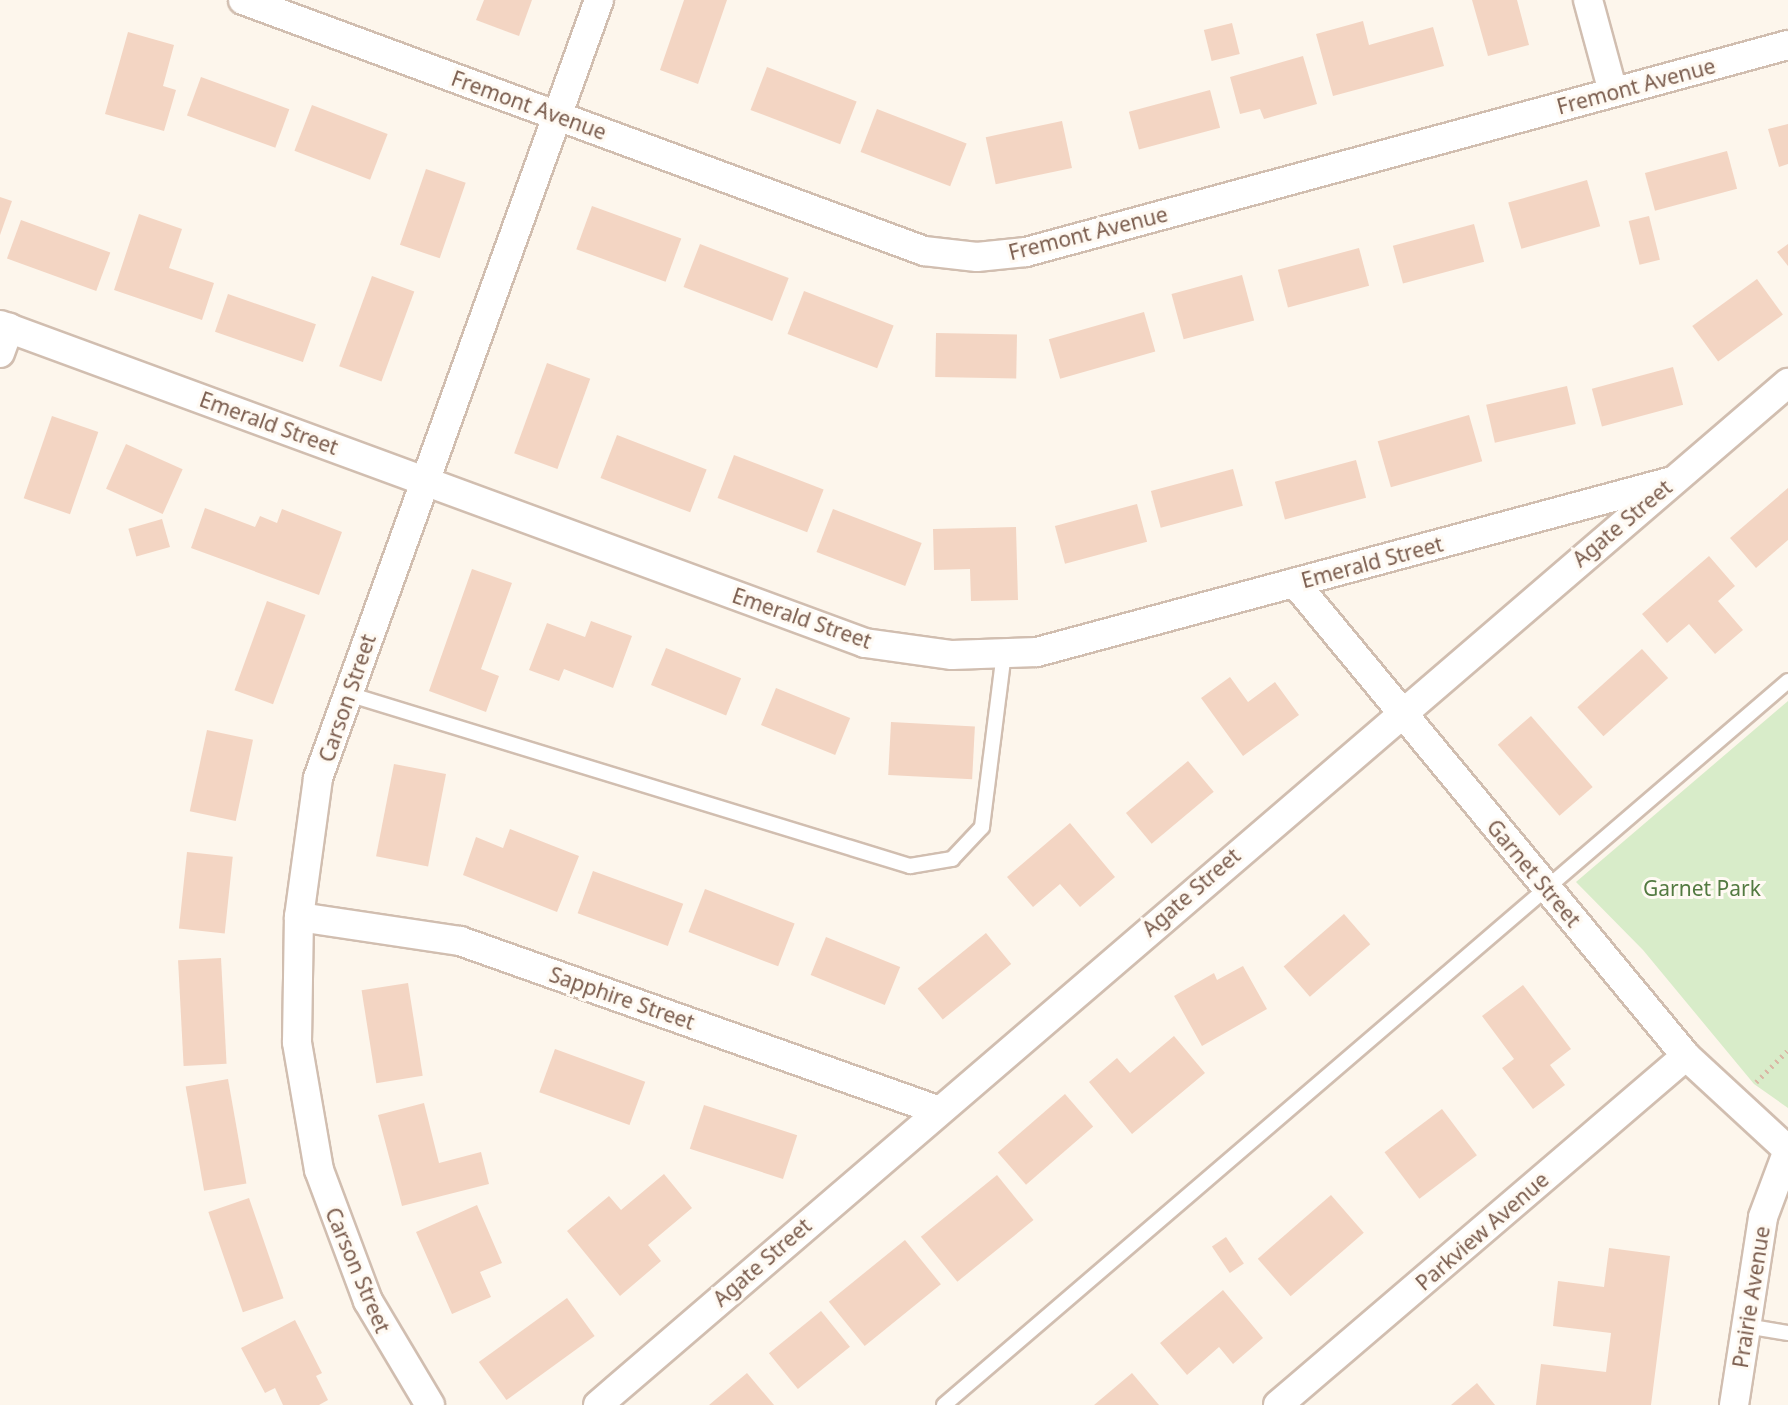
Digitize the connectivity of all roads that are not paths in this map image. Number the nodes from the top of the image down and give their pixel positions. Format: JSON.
{"nodes":[{"id":1,"x":243,"y":0,"type":"edge"},
{"id":2,"x":599,"y":0,"type":"edge"},
{"id":3,"x":1588,"y":0,"type":"edge"},
{"id":4,"x":1788,"y":45,"type":"edge"},
{"id":5,"x":1613,"y":92,"type":"junction"},
{"id":6,"x":557,"y":116,"type":"junction"},
{"id":7,"x":3,"y":335,"type":"edge"},
{"id":8,"x":1788,"y":383,"type":"edge"},
{"id":9,"x":424,"y":480,"type":"junction"},
{"id":10,"x":1669,"y":482,"type":"junction"},
{"id":11,"x":1295,"y":583,"type":"junction"},
{"id":12,"x":1004,"y":653,"type":"junction"},
{"id":13,"x":1788,"y":681,"type":"edge"},
{"id":14,"x":348,"y":694,"type":"junction"},
{"id":15,"x":1400,"y":712,"type":"junction"},
{"id":16,"x":1547,"y":889,"type":"junction"},
{"id":17,"x":299,"y":917,"type":"junction"},
{"id":18,"x":1686,"y":1056,"type":"junction"},
{"id":19,"x":937,"y":1110,"type":"junction"},
{"id":20,"x":1788,"y":1150,"type":"edge"},
{"id":21,"x":1746,"y":1326,"type":"junction"},
{"id":22,"x":1788,"y":1333,"type":"edge"},
{"id":23,"x":430,"y":1405,"type":"edge"},
{"id":24,"x":598,"y":1405,"type":"edge"},
{"id":25,"x":944,"y":1405,"type":"edge"},
{"id":26,"x":1278,"y":1405,"type":"edge"},
{"id":27,"x":1734,"y":1405,"type":"edge"}],
"edges":[{"from":1,"to":6,"type":"street","name":"Fremont Avenue"},
{"from":2,"to":6,"type":"street","name":"Carson Street"},
{"from":3,"to":5,"type":"street"},
{"from":4,"to":5,"type":"street","name":"Fremont Avenue"},
{"from":5,"to":6,"type":"street","name":"Fremont Avenue"},
{"from":6,"to":9,"type":"street","name":"Carson Street"},
{"from":7,"to":9,"type":"street","name":"Emerald Street"},
{"from":8,"to":10,"type":"street","name":"Agate Street"},
{"from":9,"to":12,"type":"street","name":"Emerald Street"},
{"from":9,"to":14,"type":"street","name":"Carson Street"},
{"from":10,"to":11,"type":"street","name":"Emerald Street"},
{"from":10,"to":15,"type":"street","name":"Agate Street"},
{"from":11,"to":12,"type":"street","name":"Emerald Street"},
{"from":11,"to":15,"type":"street","name":"Garnet Street"},
{"from":12,"to":14,"type":"lane"},
{"from":13,"to":16,"type":"lane"},
{"from":14,"to":17,"type":"street","name":"Carson Street"},
{"from":15,"to":16,"type":"street","name":"Garnet Street"},
{"from":15,"to":19,"type":"street","name":"Agate Street"},
{"from":16,"to":18,"type":"street","name":"Garnet Street"},
{"from":16,"to":25,"type":"lane"},
{"from":17,"to":19,"type":"street","name":"Sapphire Street"},
{"from":17,"to":23,"type":"street","name":"Carson Street"},
{"from":18,"to":20,"type":"street","name":"Garnet Street"},
{"from":18,"to":26,"type":"street","name":"Parkview Avenue"},
{"from":19,"to":24,"type":"street","name":"Agate Street"},
{"from":20,"to":21,"type":"street","name":"Prairie Avenue"},
{"from":21,"to":22,"type":"lane"},
{"from":21,"to":27,"type":"street","name":"Prairie Avenue"}]}
